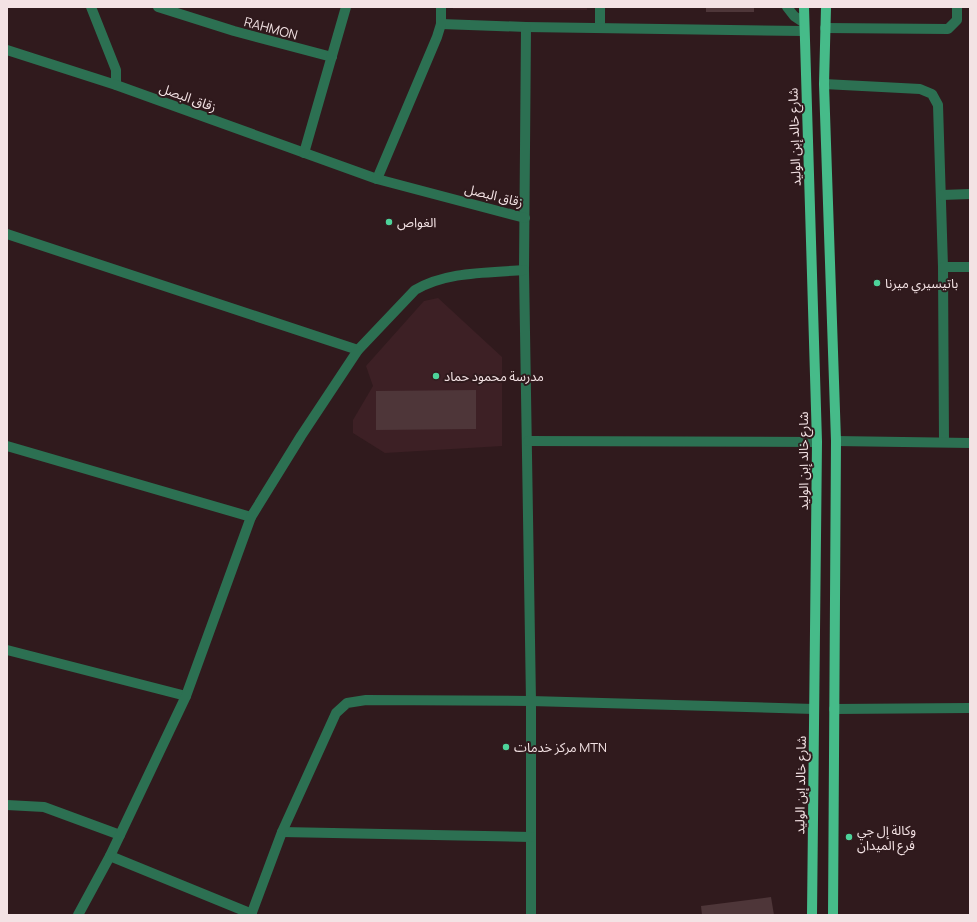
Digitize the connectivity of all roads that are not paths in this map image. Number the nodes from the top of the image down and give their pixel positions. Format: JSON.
{"nodes":[{"id":1,"x":91,"y":7,"type":"edge"},
{"id":2,"x":158,"y":7,"type":"edge"},
{"id":3,"x":346,"y":7,"type":"edge"},
{"id":4,"x":441,"y":7,"type":"edge"},
{"id":5,"x":600,"y":7,"type":"edge"},
{"id":6,"x":787,"y":7,"type":"edge"},
{"id":7,"x":804,"y":7,"type":"edge"},
{"id":8,"x":826,"y":7,"type":"edge"},
{"id":9,"x":957,"y":7,"type":"edge"},
{"id":10,"x":441,"y":24,"type":"junction"},
{"id":11,"x":526,"y":27,"type":"junction"},
{"id":12,"x":803,"y":27,"type":"junction"},
{"id":13,"x":600,"y":28,"type":"junction"},
{"id":14,"x":825,"y":28,"type":"junction"},
{"id":15,"x":7,"y":50,"type":"edge"},
{"id":16,"x":332,"y":57,"type":"junction"},
{"id":17,"x":824,"y":84,"type":"junction"},
{"id":18,"x":116,"y":85,"type":"junction"},
{"id":19,"x":304,"y":153,"type":"junction"},
{"id":20,"x":377,"y":179,"type":"junction"},
{"id":21,"x":970,"y":194,"type":"edge"},
{"id":22,"x":942,"y":195,"type":"junction"},
{"id":23,"x":525,"y":218,"type":"junction"},
{"id":24,"x":7,"y":234,"type":"edge"},
{"id":25,"x":943,"y":267,"type":"junction"},
{"id":26,"x":970,"y":267,"type":"edge"},
{"id":27,"x":524,"y":270,"type":"junction"},
{"id":28,"x":358,"y":350,"type":"junction"},
{"id":29,"x":836,"y":440,"type":"junction"},
{"id":30,"x":528,"y":441,"type":"junction"},
{"id":31,"x":817,"y":442,"type":"junction"},
{"id":32,"x":944,"y":442,"type":"junction"},
{"id":33,"x":970,"y":443,"type":"edge"},
{"id":34,"x":7,"y":446,"type":"edge"},
{"id":35,"x":251,"y":517,"type":"junction"},
{"id":36,"x":7,"y":650,"type":"edge"},
{"id":37,"x":186,"y":696,"type":"junction"},
{"id":38,"x":531,"y":701,"type":"junction"},
{"id":39,"x":970,"y":708,"type":"edge"},
{"id":40,"x":814,"y":709,"type":"junction"},
{"id":41,"x":834,"y":709,"type":"junction"},
{"id":42,"x":7,"y":805,"type":"edge"},
{"id":43,"x":282,"y":832,"type":"junction"},
{"id":44,"x":120,"y":835,"type":"junction"},
{"id":45,"x":531,"y":837,"type":"junction"},
{"id":46,"x":110,"y":856,"type":"junction"},
{"id":47,"x":251,"y":914,"type":"edge"},
{"id":48,"x":78,"y":915,"type":"edge"},
{"id":49,"x":531,"y":915,"type":"edge"},
{"id":50,"x":812,"y":915,"type":"edge"},
{"id":51,"x":833,"y":915,"type":"edge"}],
"edges":[{"from":1,"to":18,"type":"street"},
{"from":2,"to":16,"type":"street","name":"RAHMON"},
{"from":3,"to":16,"type":"street"},
{"from":4,"to":10,"type":"street"},
{"from":5,"to":13,"type":"street"},
{"from":6,"to":12,"type":"street"},
{"from":7,"to":12,"type":"main road","name":"شارع خالد إبن الوليد"},
{"from":8,"to":14,"type":"main road"},
{"from":9,"to":14,"type":"street"},
{"from":10,"to":11,"type":"street"},
{"from":10,"to":20,"type":"street"},
{"from":11,"to":13,"type":"street"},
{"from":11,"to":23,"type":"street","name":"زقاق البصل"},
{"from":12,"to":13,"type":"street"},
{"from":12,"to":31,"type":"main road","name":"شارع خالد إبن الوليد"},
{"from":14,"to":17,"type":"main road"},
{"from":15,"to":18,"type":"street","name":"زقاق البصل"},
{"from":16,"to":19,"type":"street"},
{"from":17,"to":22,"type":"street"},
{"from":17,"to":29,"type":"main road"},
{"from":18,"to":19,"type":"street","name":"زقاق البصل"},
{"from":19,"to":20,"type":"street","name":"زقاق البصل"},
{"from":20,"to":23,"type":"street","name":"زقاق البصل"},
{"from":21,"to":22,"type":"street"},
{"from":22,"to":25,"type":"street"},
{"from":23,"to":27,"type":"street"},
{"from":24,"to":28,"type":"street"},
{"from":25,"to":26,"type":"street"},
{"from":25,"to":32,"type":"street"},
{"from":27,"to":28,"type":"street"},
{"from":27,"to":30,"type":"street"},
{"from":28,"to":35,"type":"street"},
{"from":29,"to":32,"type":"street"},
{"from":29,"to":41,"type":"main road"},
{"from":30,"to":31,"type":"street"},
{"from":30,"to":38,"type":"street"},
{"from":31,"to":40,"type":"main road","name":"شارع خالد إبن الوليد"},
{"from":32,"to":33,"type":"street"},
{"from":34,"to":35,"type":"street"},
{"from":35,"to":37,"type":"street"},
{"from":36,"to":37,"type":"street"},
{"from":37,"to":44,"type":"street"},
{"from":38,"to":40,"type":"street"},
{"from":38,"to":43,"type":"street"},
{"from":38,"to":45,"type":"street"},
{"from":39,"to":41,"type":"street"},
{"from":40,"to":50,"type":"main road","name":"شارع خالد إبن الوليد"},
{"from":41,"to":51,"type":"main road"},
{"from":42,"to":44,"type":"street"},
{"from":43,"to":45,"type":"street"},
{"from":43,"to":47,"type":"street"},
{"from":44,"to":46,"type":"street"},
{"from":45,"to":49,"type":"street"},
{"from":46,"to":47,"type":"street"},
{"from":46,"to":48,"type":"street"}]}
